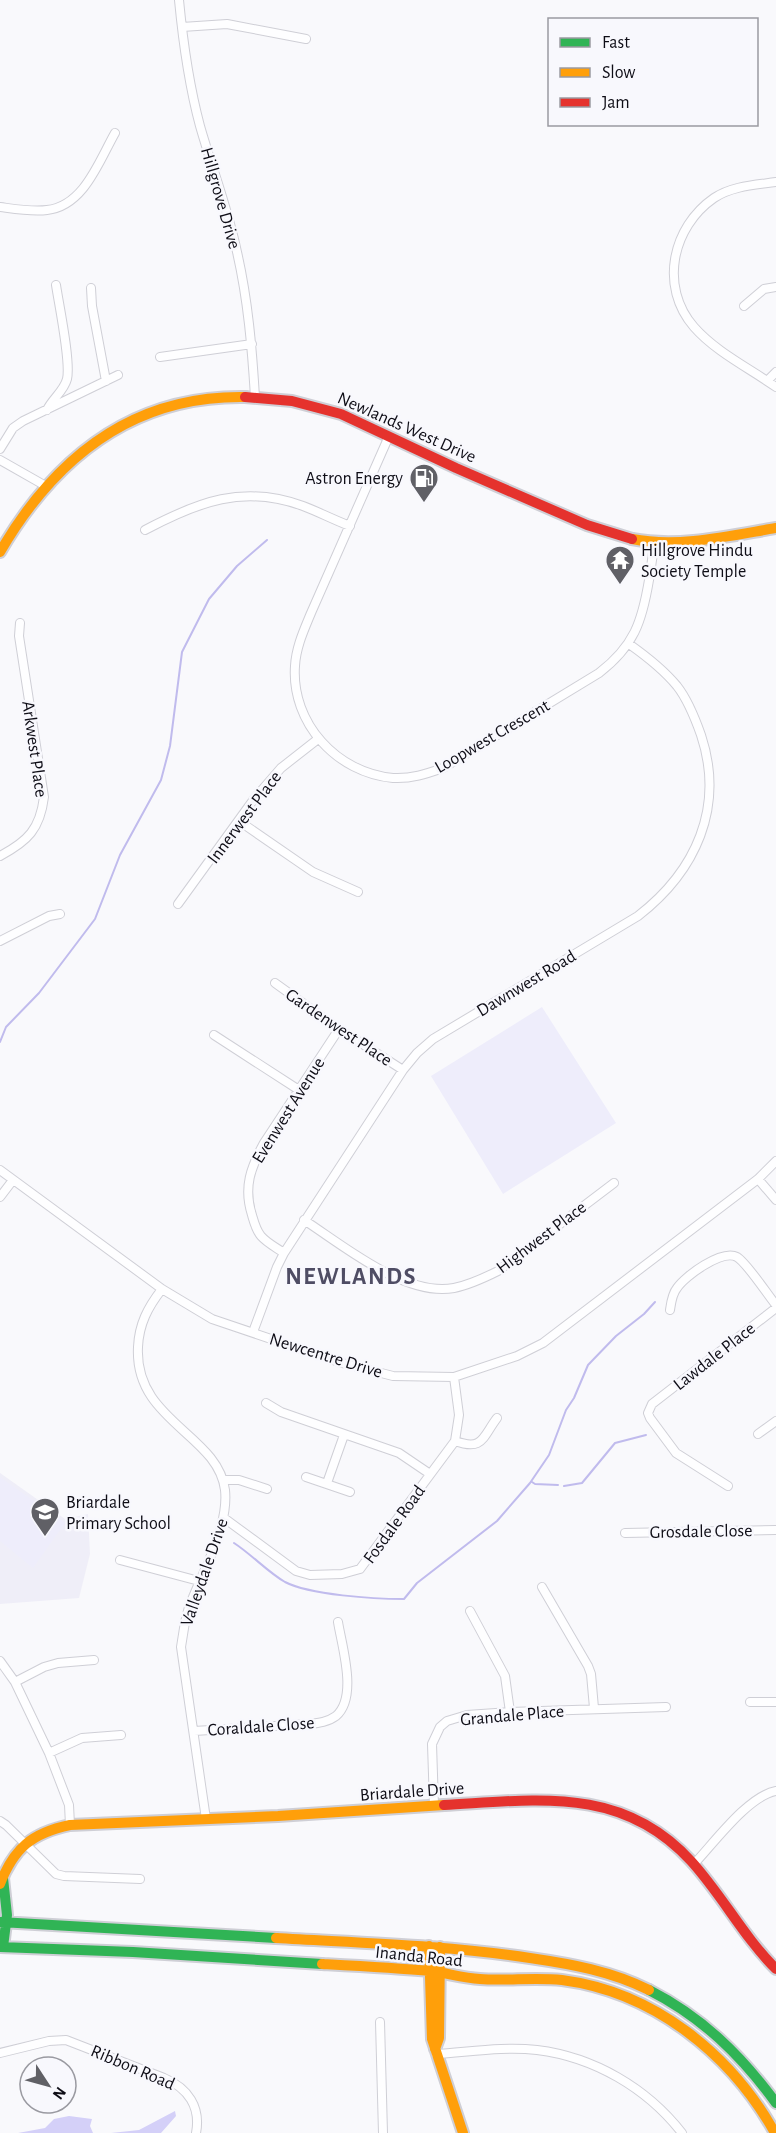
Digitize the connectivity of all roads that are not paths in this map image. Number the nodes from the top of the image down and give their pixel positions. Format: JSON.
{"nodes":[{"id":1,"x":179,"y":0,"type":"edge"},
{"id":2,"x":182,"y":27,"type":"junction"},
{"id":3,"x":306,"y":39,"type":"dead end"},
{"id":4,"x":115,"y":133,"type":"dead end"},
{"id":5,"x":776,"y":182,"type":"edge"},
{"id":6,"x":0,"y":207,"type":"edge"},
{"id":7,"x":56,"y":285,"type":"dead end"},
{"id":8,"x":776,"y":287,"type":"edge"},
{"id":9,"x":91,"y":288,"type":"dead end"},
{"id":10,"x":744,"y":306,"type":"dead end"},
{"id":11,"x":252,"y":344,"type":"junction"},
{"id":12,"x":160,"y":357,"type":"dead end"},
{"id":13,"x":776,"y":372,"type":"edge"},
{"id":14,"x":118,"y":375,"type":"dead end"},
{"id":15,"x":106,"y":381,"type":"junction"},
{"id":16,"x":767,"y":381,"type":"junction"},
{"id":17,"x":776,"y":387,"type":"edge"},
{"id":18,"x":255,"y":397,"type":"junction"},
{"id":19,"x":47,"y":410,"type":"junction"},
{"id":20,"x":389,"y":436,"type":"junction"},
{"id":21,"x":0,"y":449,"type":"edge"},
{"id":22,"x":0,"y":460,"type":"edge"},
{"id":23,"x":44,"y":485,"type":"junction"},
{"id":24,"x":350,"y":526,"type":"junction"},
{"id":25,"x":776,"y":528,"type":"edge"},
{"id":26,"x":145,"y":530,"type":"dead end"},
{"id":27,"x":654,"y":542,"type":"junction"},
{"id":28,"x":0,"y":552,"type":"edge"},
{"id":29,"x":20,"y":623,"type":"dead end"},
{"id":30,"x":628,"y":644,"type":"junction"},
{"id":31,"x":318,"y":739,"type":"junction"},
{"id":32,"x":239,"y":822,"type":"junction"},
{"id":33,"x":0,"y":856,"type":"edge"},
{"id":34,"x":358,"y":892,"type":"dead end"},
{"id":35,"x":178,"y":904,"type":"dead end"},
{"id":36,"x":60,"y":914,"type":"dead end"},
{"id":37,"x":0,"y":941,"type":"edge"},
{"id":38,"x":274,"y":983,"type":"dead end"},
{"id":39,"x":339,"y":1029,"type":"junction"},
{"id":40,"x":214,"y":1035,"type":"dead end"},
{"id":41,"x":403,"y":1070,"type":"junction"},
{"id":42,"x":299,"y":1090,"type":"junction"},
{"id":43,"x":776,"y":1161,"type":"edge"},
{"id":44,"x":0,"y":1170,"type":"edge"},
{"id":45,"x":758,"y":1179,"type":"junction"},
{"id":46,"x":13,"y":1180,"type":"junction"},
{"id":47,"x":614,"y":1183,"type":"dead end"},
{"id":48,"x":0,"y":1197,"type":"edge"},
{"id":49,"x":776,"y":1200,"type":"edge"},
{"id":50,"x":304,"y":1220,"type":"junction"},
{"id":51,"x":284,"y":1253,"type":"junction"},
{"id":52,"x":162,"y":1289,"type":"junction"},
{"id":53,"x":776,"y":1306,"type":"edge"},
{"id":54,"x":670,"y":1310,"type":"dead end"},
{"id":55,"x":253,"y":1332,"type":"junction"},
{"id":56,"x":454,"y":1377,"type":"junction"},
{"id":57,"x":266,"y":1403,"type":"dead end"},
{"id":58,"x":497,"y":1418,"type":"dead end"},
{"id":59,"x":776,"y":1420,"type":"edge"},
{"id":60,"x":758,"y":1434,"type":"dead end"},
{"id":61,"x":344,"y":1435,"type":"junction"},
{"id":62,"x":455,"y":1441,"type":"junction"},
{"id":63,"x":430,"y":1474,"type":"junction"},
{"id":64,"x":306,"y":1477,"type":"dead end"},
{"id":65,"x":223,"y":1480,"type":"junction"},
{"id":66,"x":327,"y":1483,"type":"junction"},
{"id":67,"x":728,"y":1486,"type":"dead end"},
{"id":68,"x":267,"y":1489,"type":"dead end"},
{"id":69,"x":350,"y":1492,"type":"dead end"},
{"id":70,"x":224,"y":1518,"type":"junction"},
{"id":71,"x":776,"y":1530,"type":"edge"},
{"id":72,"x":625,"y":1533,"type":"dead end"},
{"id":73,"x":120,"y":1560,"type":"dead end"},
{"id":74,"x":200,"y":1581,"type":"junction"},
{"id":75,"x":542,"y":1587,"type":"dead end"},
{"id":76,"x":470,"y":1611,"type":"dead end"},
{"id":77,"x":338,"y":1622,"type":"dead end"},
{"id":78,"x":94,"y":1660,"type":"dead end"},
{"id":79,"x":0,"y":1661,"type":"edge"},
{"id":80,"x":15,"y":1682,"type":"junction"},
{"id":81,"x":776,"y":1701,"type":"edge"},
{"id":82,"x":750,"y":1702,"type":"dead end"},
{"id":83,"x":666,"y":1707,"type":"dead end"},
{"id":84,"x":594,"y":1708,"type":"junction"},
{"id":85,"x":510,"y":1712,"type":"junction"},
{"id":86,"x":194,"y":1731,"type":"junction"},
{"id":87,"x":121,"y":1735,"type":"dead end"},
{"id":88,"x":48,"y":1753,"type":"junction"},
{"id":89,"x":776,"y":1791,"type":"edge"},
{"id":90,"x":434,"y":1804,"type":"junction"},
{"id":91,"x":206,"y":1819,"type":"junction"},
{"id":92,"x":0,"y":1821,"type":"edge"},
{"id":93,"x":70,"y":1825,"type":"junction"},
{"id":94,"x":25,"y":1845,"type":"junction"},
{"id":95,"x":694,"y":1864,"type":"junction"},
{"id":96,"x":140,"y":1879,"type":"dead end"},
{"id":97,"x":1,"y":1880,"type":"edge"},
{"id":98,"x":3,"y":1922,"type":"edge"},
{"id":99,"x":2,"y":1947,"type":"edge"},
{"id":100,"x":435,"y":1947,"type":"junction"},
{"id":101,"x":776,"y":1969,"type":"edge"},
{"id":102,"x":435,"y":1972,"type":"junction"},
{"id":103,"x":380,"y":2022,"type":"dead end"},
{"id":104,"x":435,"y":2051,"type":"junction"},
{"id":105,"x":0,"y":2053,"type":"edge"},
{"id":106,"x":776,"y":2103,"type":"edge"},
{"id":107,"x":461,"y":2132,"type":"edge"},
{"id":108,"x":196,"y":2133,"type":"edge"},
{"id":109,"x":383,"y":2133,"type":"edge"},
{"id":110,"x":682,"y":2133,"type":"edge"},
{"id":111,"x":775,"y":2133,"type":"edge"}],
"edges":[{"from":1,"to":2,"type":"street","name":"Hillgrove Drive"},
{"from":2,"to":3,"type":"street"},
{"from":2,"to":11,"type":"street","name":"Hillgrove Drive"},
{"from":4,"to":6,"type":"street"},
{"from":5,"to":16,"type":"street"},
{"from":7,"to":19,"type":"street"},
{"from":8,"to":10,"type":"street"},
{"from":9,"to":15,"type":"street"},
{"from":11,"to":12,"type":"street"},
{"from":11,"to":18,"type":"street","name":"Hillgrove Drive"},
{"from":13,"to":16,"type":"street"},
{"from":14,"to":15,"type":"street"},
{"from":15,"to":19,"type":"street"},
{"from":16,"to":17,"type":"street"},
{"from":18,"to":20,"type":"street","name":"Newlands West Drive"},
{"from":18,"to":23,"type":"street","name":"Newlands West Drive"},
{"from":19,"to":21,"type":"street"},
{"from":20,"to":24,"type":"street","name":"Loopwest Crescent"},
{"from":20,"to":27,"type":"street","name":"Newlands West Drive"},
{"from":22,"to":23,"type":"street"},
{"from":23,"to":28,"type":"street","name":"Newlands West Drive"},
{"from":24,"to":26,"type":"street"},
{"from":24,"to":31,"type":"street","name":"Loopwest Crescent"},
{"from":25,"to":27,"type":"street","name":"Newlands West Drive"},
{"from":27,"to":30,"type":"street","name":"Loopwest Crescent"},
{"from":29,"to":33,"type":"street","name":"Arkwest Place"},
{"from":30,"to":31,"type":"street","name":"Loopwest Crescent"},
{"from":30,"to":41,"type":"street","name":"Dawnwest Road"},
{"from":31,"to":32,"type":"street","name":"Innerwest Place"},
{"from":32,"to":34,"type":"street"},
{"from":32,"to":35,"type":"street","name":"Innerwest Place"},
{"from":36,"to":37,"type":"street"},
{"from":38,"to":39,"type":"street","name":"Gardenwest Place"},
{"from":39,"to":41,"type":"street","name":"Gardenwest Place"},
{"from":39,"to":42,"type":"street","name":"Evenwest Avenue"},
{"from":40,"to":42,"type":"street"},
{"from":41,"to":50,"type":"street","name":"Dawnwest Road"},
{"from":42,"to":51,"type":"street","name":"Evenwest Avenue"},
{"from":43,"to":45,"type":"street","name":"Newcentre Drive"},
{"from":44,"to":46,"type":"street","name":"Newcentre Drive"},
{"from":45,"to":49,"type":"street"},
{"from":45,"to":56,"type":"street","name":"Newcentre Drive"},
{"from":46,"to":48,"type":"street"},
{"from":46,"to":52,"type":"street","name":"Newcentre Drive"},
{"from":47,"to":50,"type":"street","name":"Highwest Place"},
{"from":50,"to":51,"type":"street","name":"Dawnwest Road"},
{"from":51,"to":55,"type":"street","name":"Dawnwest Road"},
{"from":52,"to":55,"type":"street","name":"Newcentre Drive"},
{"from":52,"to":65,"type":"street","name":"Valleydale Drive"},
{"from":53,"to":54,"type":"street"},
{"from":53,"to":67,"type":"street","name":"Lawdale Place"},
{"from":55,"to":56,"type":"street","name":"Newcentre Drive"},
{"from":56,"to":62,"type":"street"},
{"from":57,"to":61,"type":"street"},
{"from":58,"to":62,"type":"street"},
{"from":59,"to":60,"type":"street"},
{"from":61,"to":63,"type":"street"},
{"from":61,"to":66,"type":"street"},
{"from":62,"to":63,"type":"street","name":"Fosdale Road"},
{"from":63,"to":70,"type":"street","name":"Fosdale Road"},
{"from":64,"to":66,"type":"street"},
{"from":65,"to":68,"type":"street"},
{"from":65,"to":70,"type":"street","name":"Valleydale Drive"},
{"from":66,"to":69,"type":"street"},
{"from":70,"to":74,"type":"street","name":"Valleydale Drive"},
{"from":71,"to":72,"type":"street","name":"Grosdale Close"},
{"from":73,"to":74,"type":"street"},
{"from":74,"to":86,"type":"street","name":"Valleydale Drive"},
{"from":75,"to":84,"type":"street"},
{"from":76,"to":85,"type":"street"},
{"from":77,"to":86,"type":"street","name":"Coraldale Close"},
{"from":78,"to":80,"type":"street"},
{"from":79,"to":80,"type":"street"},
{"from":80,"to":88,"type":"street"},
{"from":81,"to":82,"type":"street"},
{"from":83,"to":84,"type":"street","name":"Grandale Place"},
{"from":84,"to":85,"type":"street","name":"Grandale Place"},
{"from":85,"to":90,"type":"street","name":"Grandale Place"},
{"from":86,"to":91,"type":"street","name":"Valleydale Drive"},
{"from":87,"to":88,"type":"street"},
{"from":88,"to":93,"type":"street"},
{"from":89,"to":95,"type":"street"},
{"from":90,"to":91,"type":"street","name":"Briardale Drive"},
{"from":90,"to":95,"type":"street","name":"Briardale Drive"},
{"from":91,"to":93,"type":"street","name":"Briardale Drive"},
{"from":92,"to":94,"type":"street"},
{"from":93,"to":94,"type":"street","name":"Briardale Drive"},
{"from":94,"to":96,"type":"street"},
{"from":94,"to":97,"type":"street","name":"Briardale Drive"},
{"from":95,"to":101,"type":"street","name":"Briardale Drive"},
{"from":97,"to":98,"type":"street","name":"Briardale Drive"},
{"from":98,"to":99,"type":"street","name":"Briardale Drive"},
{"from":98,"to":100,"type":"street","name":"Inanda Road"},
{"from":99,"to":102,"type":"street","name":"Inanda Road"},
{"from":100,"to":102,"type":"street"},
{"from":100,"to":106,"type":"street","name":"Inanda Road"},
{"from":102,"to":104,"type":"street"},
{"from":102,"to":111,"type":"street","name":"Inanda Road"},
{"from":103,"to":109,"type":"street"},
{"from":104,"to":107,"type":"street"},
{"from":104,"to":110,"type":"street"},
{"from":105,"to":108,"type":"street","name":"Ribbon Road"}]}
